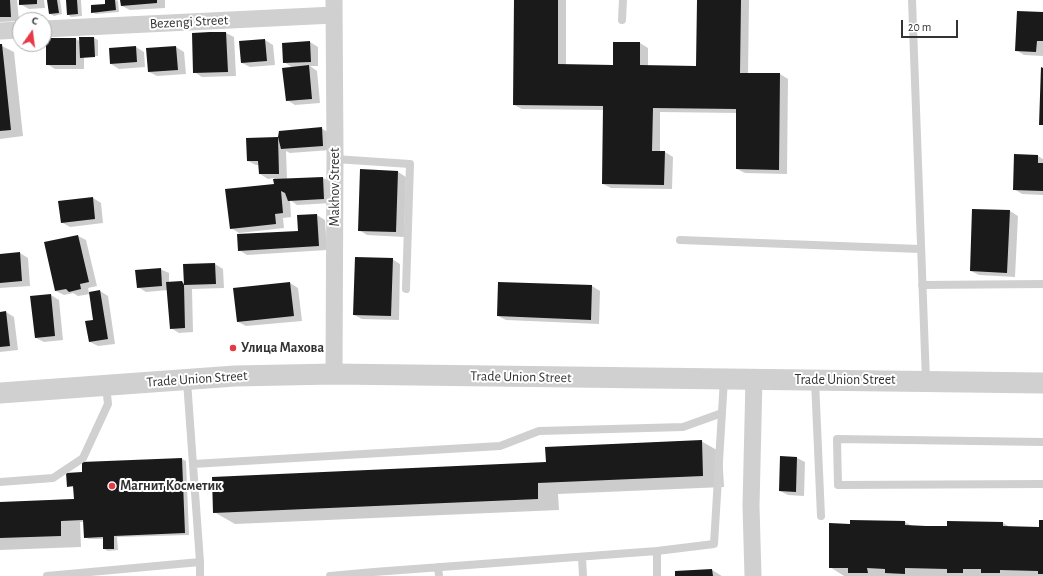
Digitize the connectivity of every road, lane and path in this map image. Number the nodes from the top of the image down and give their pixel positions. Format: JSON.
{"nodes":[{"id":1,"x":622,"y":0,"type":"edge"},
{"id":2,"x":912,"y":0,"type":"edge"},
{"id":3,"x":334,"y":7,"type":"edge"},
{"id":4,"x":622,"y":20,"type":"dead end"},
{"id":5,"x":52,"y":27,"type":"edge"},
{"id":6,"x":12,"y":30,"type":"edge"},
{"id":7,"x":0,"y":31,"type":"edge"},
{"id":8,"x":335,"y":159,"type":"junction"},
{"id":9,"x":680,"y":240,"type":"dead end"},
{"id":10,"x":920,"y":250,"type":"junction"},
{"id":11,"x":1043,"y":284,"type":"edge"},
{"id":12,"x":922,"y":285,"type":"junction"},
{"id":13,"x":406,"y":289,"type":"dead end"},
{"id":14,"x":334,"y":374,"type":"junction"},
{"id":15,"x":724,"y":379,"type":"junction"},
{"id":16,"x":187,"y":380,"type":"junction"},
{"id":17,"x":754,"y":380,"type":"junction"},
{"id":18,"x":815,"y":380,"type":"junction"},
{"id":19,"x":926,"y":381,"type":"junction"},
{"id":20,"x":1043,"y":383,"type":"edge"},
{"id":21,"x":106,"y":385,"type":"junction"},
{"id":22,"x":0,"y":393,"type":"edge"},
{"id":23,"x":722,"y":412,"type":"junction"},
{"id":24,"x":1043,"y":442,"type":"edge"},
{"id":25,"x":193,"y":464,"type":"junction"},
{"id":26,"x":0,"y":482,"type":"edge"},
{"id":27,"x":1043,"y":484,"type":"edge"},
{"id":28,"x":821,"y":516,"type":"dead end"},
{"id":29,"x":657,"y":551,"type":"junction"},
{"id":30,"x":582,"y":557,"type":"junction"},
{"id":31,"x":200,"y":562,"type":"junction"},
{"id":32,"x":438,"y":567,"type":"junction"},
{"id":33,"x":374,"y":574,"type":"edge"},
{"id":34,"x":47,"y":576,"type":"edge"},
{"id":35,"x":200,"y":576,"type":"edge"},
{"id":36,"x":330,"y":576,"type":"edge"},
{"id":37,"x":439,"y":576,"type":"edge"},
{"id":38,"x":583,"y":576,"type":"edge"},
{"id":39,"x":657,"y":576,"type":"edge"},
{"id":40,"x":753,"y":576,"type":"edge"}],
"edges":[{"from":1,"to":4,"type":"lane"},
{"from":2,"to":10,"type":"lane"},
{"from":3,"to":5,"type":"street","name":"Bezengi Street"},
{"from":3,"to":8,"type":"street","name":"Makhov Street"},
{"from":6,"to":7,"type":"street"},
{"from":8,"to":13,"type":"lane"},
{"from":8,"to":14,"type":"street","name":"Makhov Street"},
{"from":9,"to":10,"type":"lane"},
{"from":10,"to":12,"type":"lane"},
{"from":11,"to":12,"type":"lane"},
{"from":12,"to":19,"type":"lane"},
{"from":14,"to":15,"type":"street","name":"Trade Union Street"},
{"from":14,"to":16,"type":"street","name":"Trade Union Street"},
{"from":15,"to":17,"type":"street","name":"Trade Union Street"},
{"from":15,"to":23,"type":"lane"},
{"from":16,"to":21,"type":"street","name":"Trade Union Street"},
{"from":16,"to":25,"type":"lane"},
{"from":17,"to":18,"type":"street","name":"Trade Union Street"},
{"from":17,"to":40,"type":"street"},
{"from":18,"to":19,"type":"street","name":"Trade Union Street"},
{"from":18,"to":28,"type":"lane"},
{"from":19,"to":20,"type":"street","name":"Trade Union Street"},
{"from":21,"to":22,"type":"street","name":"Trade Union Street"},
{"from":21,"to":26,"type":"lane"},
{"from":23,"to":25,"type":"lane"},
{"from":23,"to":29,"type":"lane"},
{"from":24,"to":27,"type":"lane"},
{"from":25,"to":31,"type":"lane"},
{"from":29,"to":30,"type":"lane"},
{"from":29,"to":39,"type":"lane"},
{"from":30,"to":32,"type":"lane"},
{"from":30,"to":38,"type":"lane"},
{"from":31,"to":34,"type":"lane"},
{"from":31,"to":35,"type":"lane"},
{"from":32,"to":33,"type":"lane"},
{"from":32,"to":37,"type":"lane"},
{"from":33,"to":36,"type":"lane"}]}
